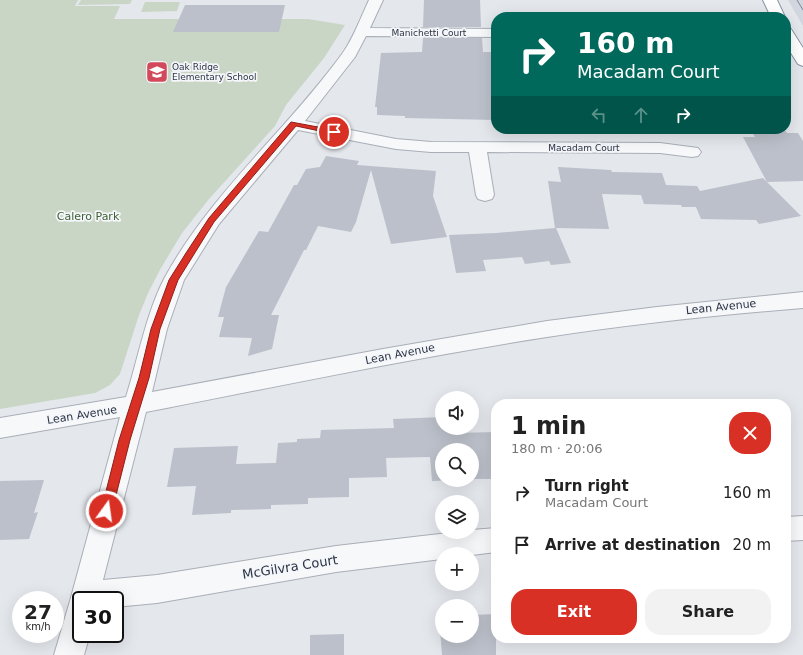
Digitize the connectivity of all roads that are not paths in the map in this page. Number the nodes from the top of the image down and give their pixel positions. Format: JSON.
{"nodes":[{"id":1,"x":376,"y":0,"type":"edge"},
{"id":2,"x":770,"y":0,"type":"edge"},
{"id":3,"x":776,"y":12,"type":"edge"},
{"id":4,"x":361,"y":32,"type":"junction"},
{"id":5,"x":491,"y":33,"type":"edge"},
{"id":6,"x":791,"y":41,"type":"edge"},
{"id":7,"x":803,"y":61,"type":"edge"},
{"id":8,"x":294,"y":124,"type":"junction"},
{"id":9,"x":477,"y":148,"type":"junction"},
{"id":10,"x":692,"y":152,"type":"dead end"},
{"id":11,"x":484,"y":195,"type":"dead end"},
{"id":12,"x":803,"y":300,"type":"edge"},
{"id":13,"x":136,"y":406,"type":"junction"},
{"id":14,"x":0,"y":428,"type":"edge"},
{"id":15,"x":803,"y":528,"type":"edge"},
{"id":16,"x":791,"y":529,"type":"edge"},
{"id":17,"x":491,"y":541,"type":"edge"},
{"id":18,"x":86,"y":591,"type":"edge"},
{"id":19,"x":124,"y":595,"type":"edge"},
{"id":20,"x":72,"y":643,"type":"edge"},
{"id":21,"x":69,"y":655,"type":"edge"}],
"edges":[{"from":1,"to":4,"type":"street"},
{"from":2,"to":3,"type":"highway"},
{"from":4,"to":5,"type":"street","name":"Manichetti Court"},
{"from":4,"to":8,"type":"street"},
{"from":6,"to":7,"type":"highway"},
{"from":8,"to":9,"type":"street","name":"Macadam Court"},
{"from":8,"to":13,"type":"street"},
{"from":9,"to":10,"type":"street","name":"Macadam Court"},
{"from":9,"to":11,"type":"street"},
{"from":12,"to":13,"type":"street","name":"Lean Avenue"},
{"from":13,"to":14,"type":"street","name":"Lean Avenue"},
{"from":13,"to":18,"type":"street"},
{"from":15,"to":16,"type":"street"},
{"from":17,"to":19,"type":"street","name":"McGilvra Court"},
{"from":20,"to":21,"type":"street"}]}
